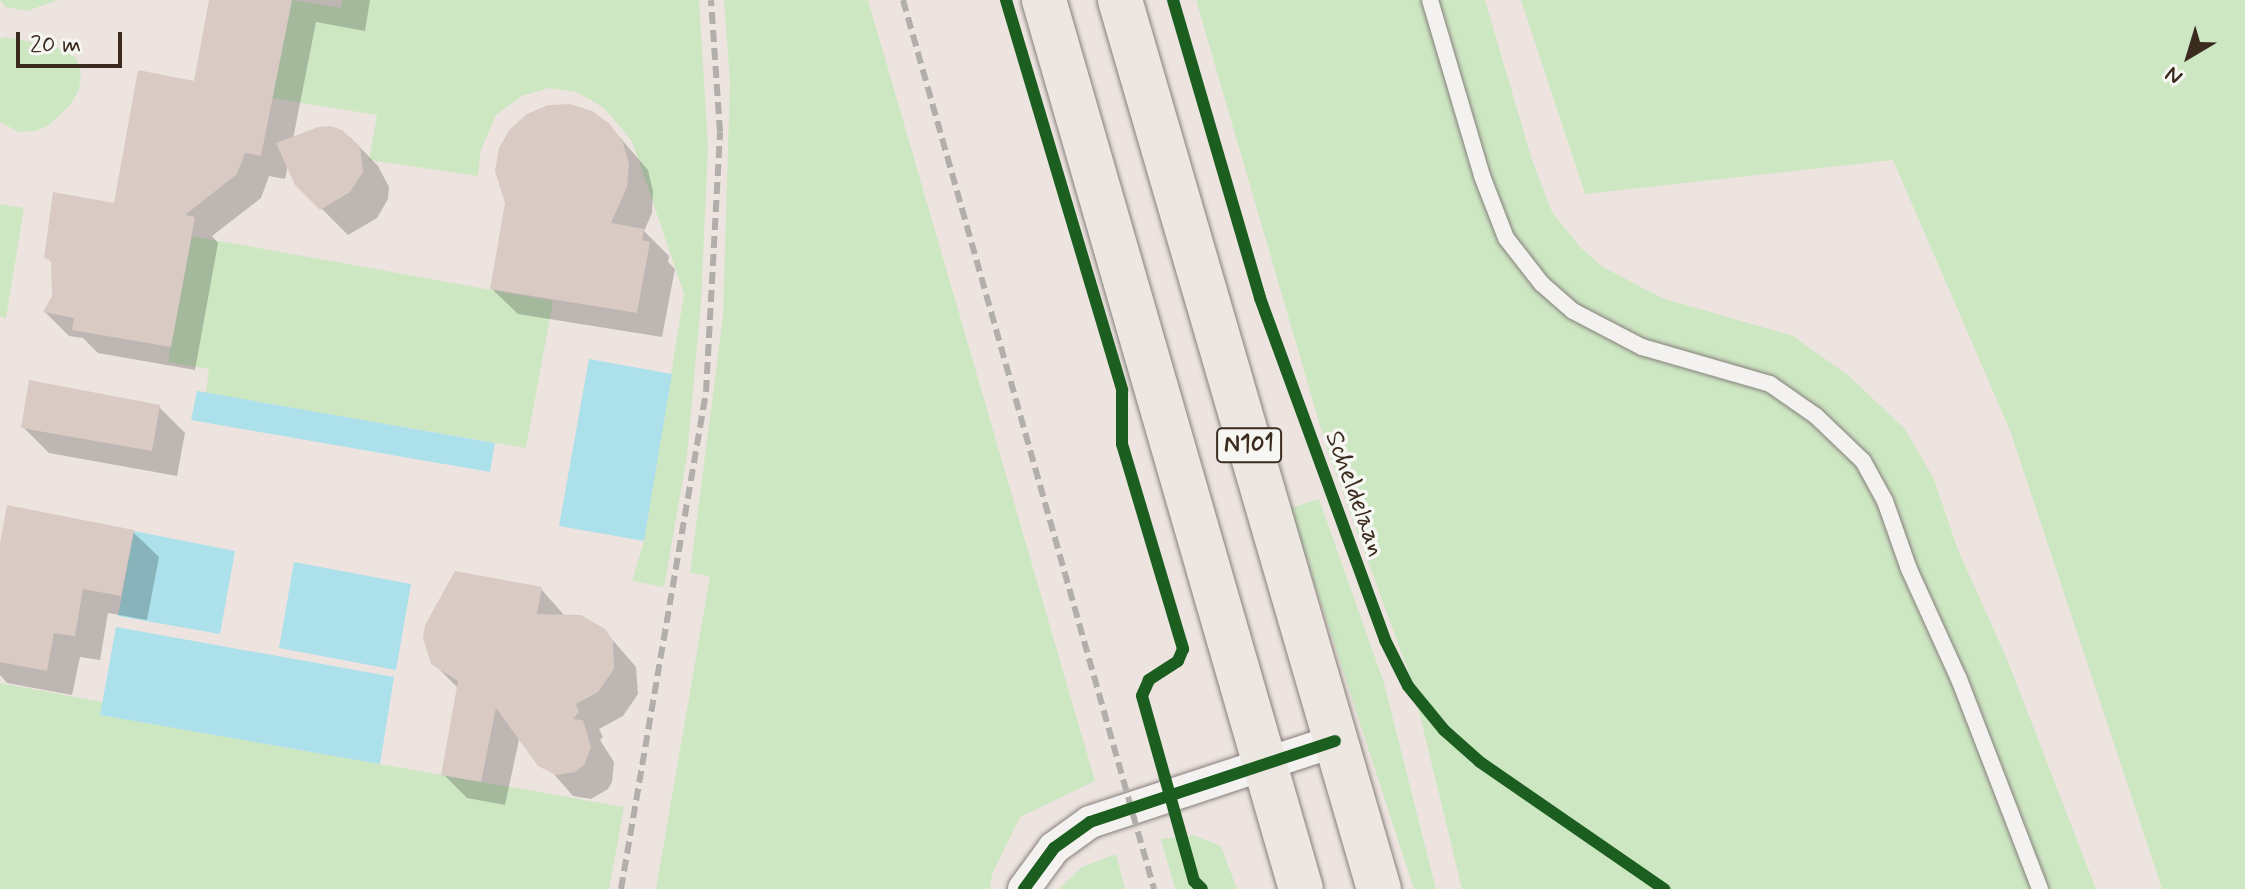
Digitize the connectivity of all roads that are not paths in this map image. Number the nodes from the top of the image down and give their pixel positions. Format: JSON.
{"nodes":[{"id":1,"x":1044,"y":0,"type":"edge"},
{"id":2,"x":1120,"y":0,"type":"edge"},
{"id":3,"x":1430,"y":0,"type":"edge"},
{"id":4,"x":1335,"y":741,"type":"junction"},
{"id":5,"x":1264,"y":763,"type":"junction"},
{"id":6,"x":1024,"y":889,"type":"edge"},
{"id":7,"x":1301,"y":889,"type":"edge"},
{"id":8,"x":1379,"y":889,"type":"edge"},
{"id":9,"x":2040,"y":889,"type":"edge"}],
"edges":[{"from":1,"to":5,"type":"main road","number":"N101"},
{"from":2,"to":4,"type":"main road","number":"N101"},
{"from":3,"to":9,"type":"lane"},
{"from":4,"to":5,"type":"street"},
{"from":4,"to":8,"type":"main road","number":"N101"},
{"from":5,"to":6,"type":"street"},
{"from":5,"to":7,"type":"main road","number":"N101"}]}
